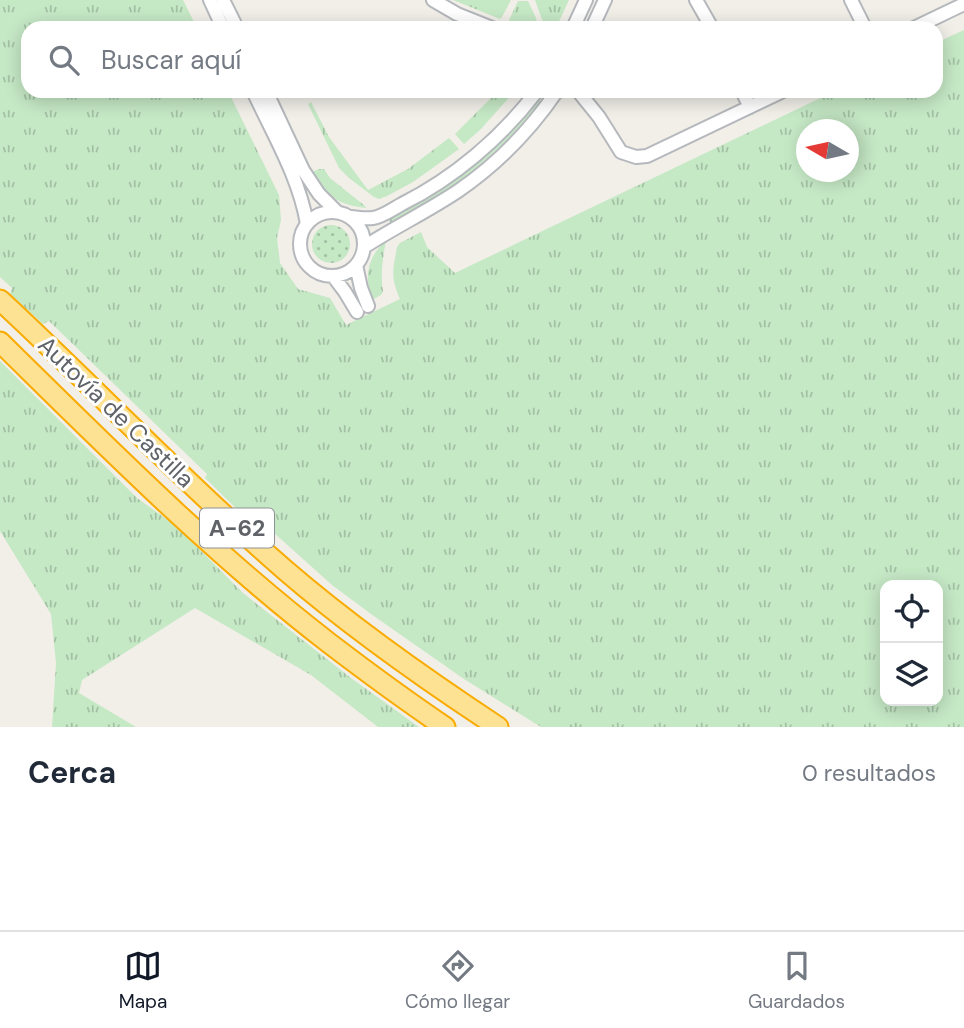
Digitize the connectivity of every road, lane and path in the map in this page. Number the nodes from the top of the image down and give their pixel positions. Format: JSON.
{"nodes":[{"id":1,"x":210,"y":0,"type":"edge"},
{"id":2,"x":223,"y":0,"type":"edge"},
{"id":3,"x":433,"y":0,"type":"edge"},
{"id":4,"x":586,"y":0,"type":"edge"},
{"id":5,"x":605,"y":0,"type":"edge"},
{"id":6,"x":695,"y":0,"type":"edge"},
{"id":7,"x":851,"y":0,"type":"edge"},
{"id":8,"x":964,"y":4,"type":"edge"},
{"id":9,"x":220,"y":21,"type":"edge"},
{"id":10,"x":234,"y":21,"type":"edge"},
{"id":11,"x":474,"y":21,"type":"edge"},
{"id":12,"x":576,"y":21,"type":"edge"},
{"id":13,"x":595,"y":21,"type":"edge"},
{"id":14,"x":708,"y":21,"type":"edge"},
{"id":15,"x":861,"y":21,"type":"edge"},
{"id":16,"x":929,"y":21,"type":"edge"},
{"id":17,"x":256,"y":98,"type":"edge"},
{"id":18,"x":269,"y":98,"type":"edge"},
{"id":19,"x":531,"y":98,"type":"edge"},
{"id":20,"x":552,"y":98,"type":"edge"},
{"id":21,"x":584,"y":98,"type":"edge"},
{"id":22,"x":746,"y":98,"type":"edge"},
{"id":23,"x":769,"y":98,"type":"edge"},
{"id":24,"x":750,"y":107,"type":"junction"},
{"id":25,"x":335,"y":211,"type":"junction"},
{"id":26,"x":351,"y":217,"type":"junction"},
{"id":27,"x":307,"y":224,"type":"junction"},
{"id":28,"x":364,"y":247,"type":"junction"},
{"id":29,"x":356,"y":265,"type":"junction"},
{"id":30,"x":333,"y":276,"type":"junction"},
{"id":31,"x":0,"y":300,"type":"edge"},
{"id":32,"x":0,"y":342,"type":"edge"},
{"id":33,"x":445,"y":727,"type":"edge"},
{"id":34,"x":498,"y":727,"type":"edge"}],
"edges":[{"from":1,"to":9,"type":"street"},
{"from":2,"to":10,"type":"street"},
{"from":3,"to":11,"type":"street"},
{"from":4,"to":12,"type":"street"},
{"from":5,"to":13,"type":"street"},
{"from":6,"to":14,"type":"street"},
{"from":7,"to":15,"type":"street"},
{"from":8,"to":16,"type":"street"},
{"from":17,"to":27,"type":"street"},
{"from":18,"to":25,"type":"street"},
{"from":19,"to":26,"type":"street"},
{"from":20,"to":28,"type":"street"},
{"from":21,"to":24,"type":"street"},
{"from":22,"to":24,"type":"street"},
{"from":23,"to":24,"type":"street"},
{"from":25,"to":26,"type":"street"},
{"from":25,"to":27,"type":"street"},
{"from":26,"to":28,"type":"street"},
{"from":27,"to":30,"type":"street"},
{"from":28,"to":29,"type":"street"},
{"from":29,"to":30,"type":"street"},
{"from":29,"to":30,"type":"street"},
{"from":31,"to":34,"type":"highway","name":"Autovía de Castilla","number":"A-62"},
{"from":32,"to":33,"type":"highway","name":"Autovía de Castilla","number":"A-62"}]}
